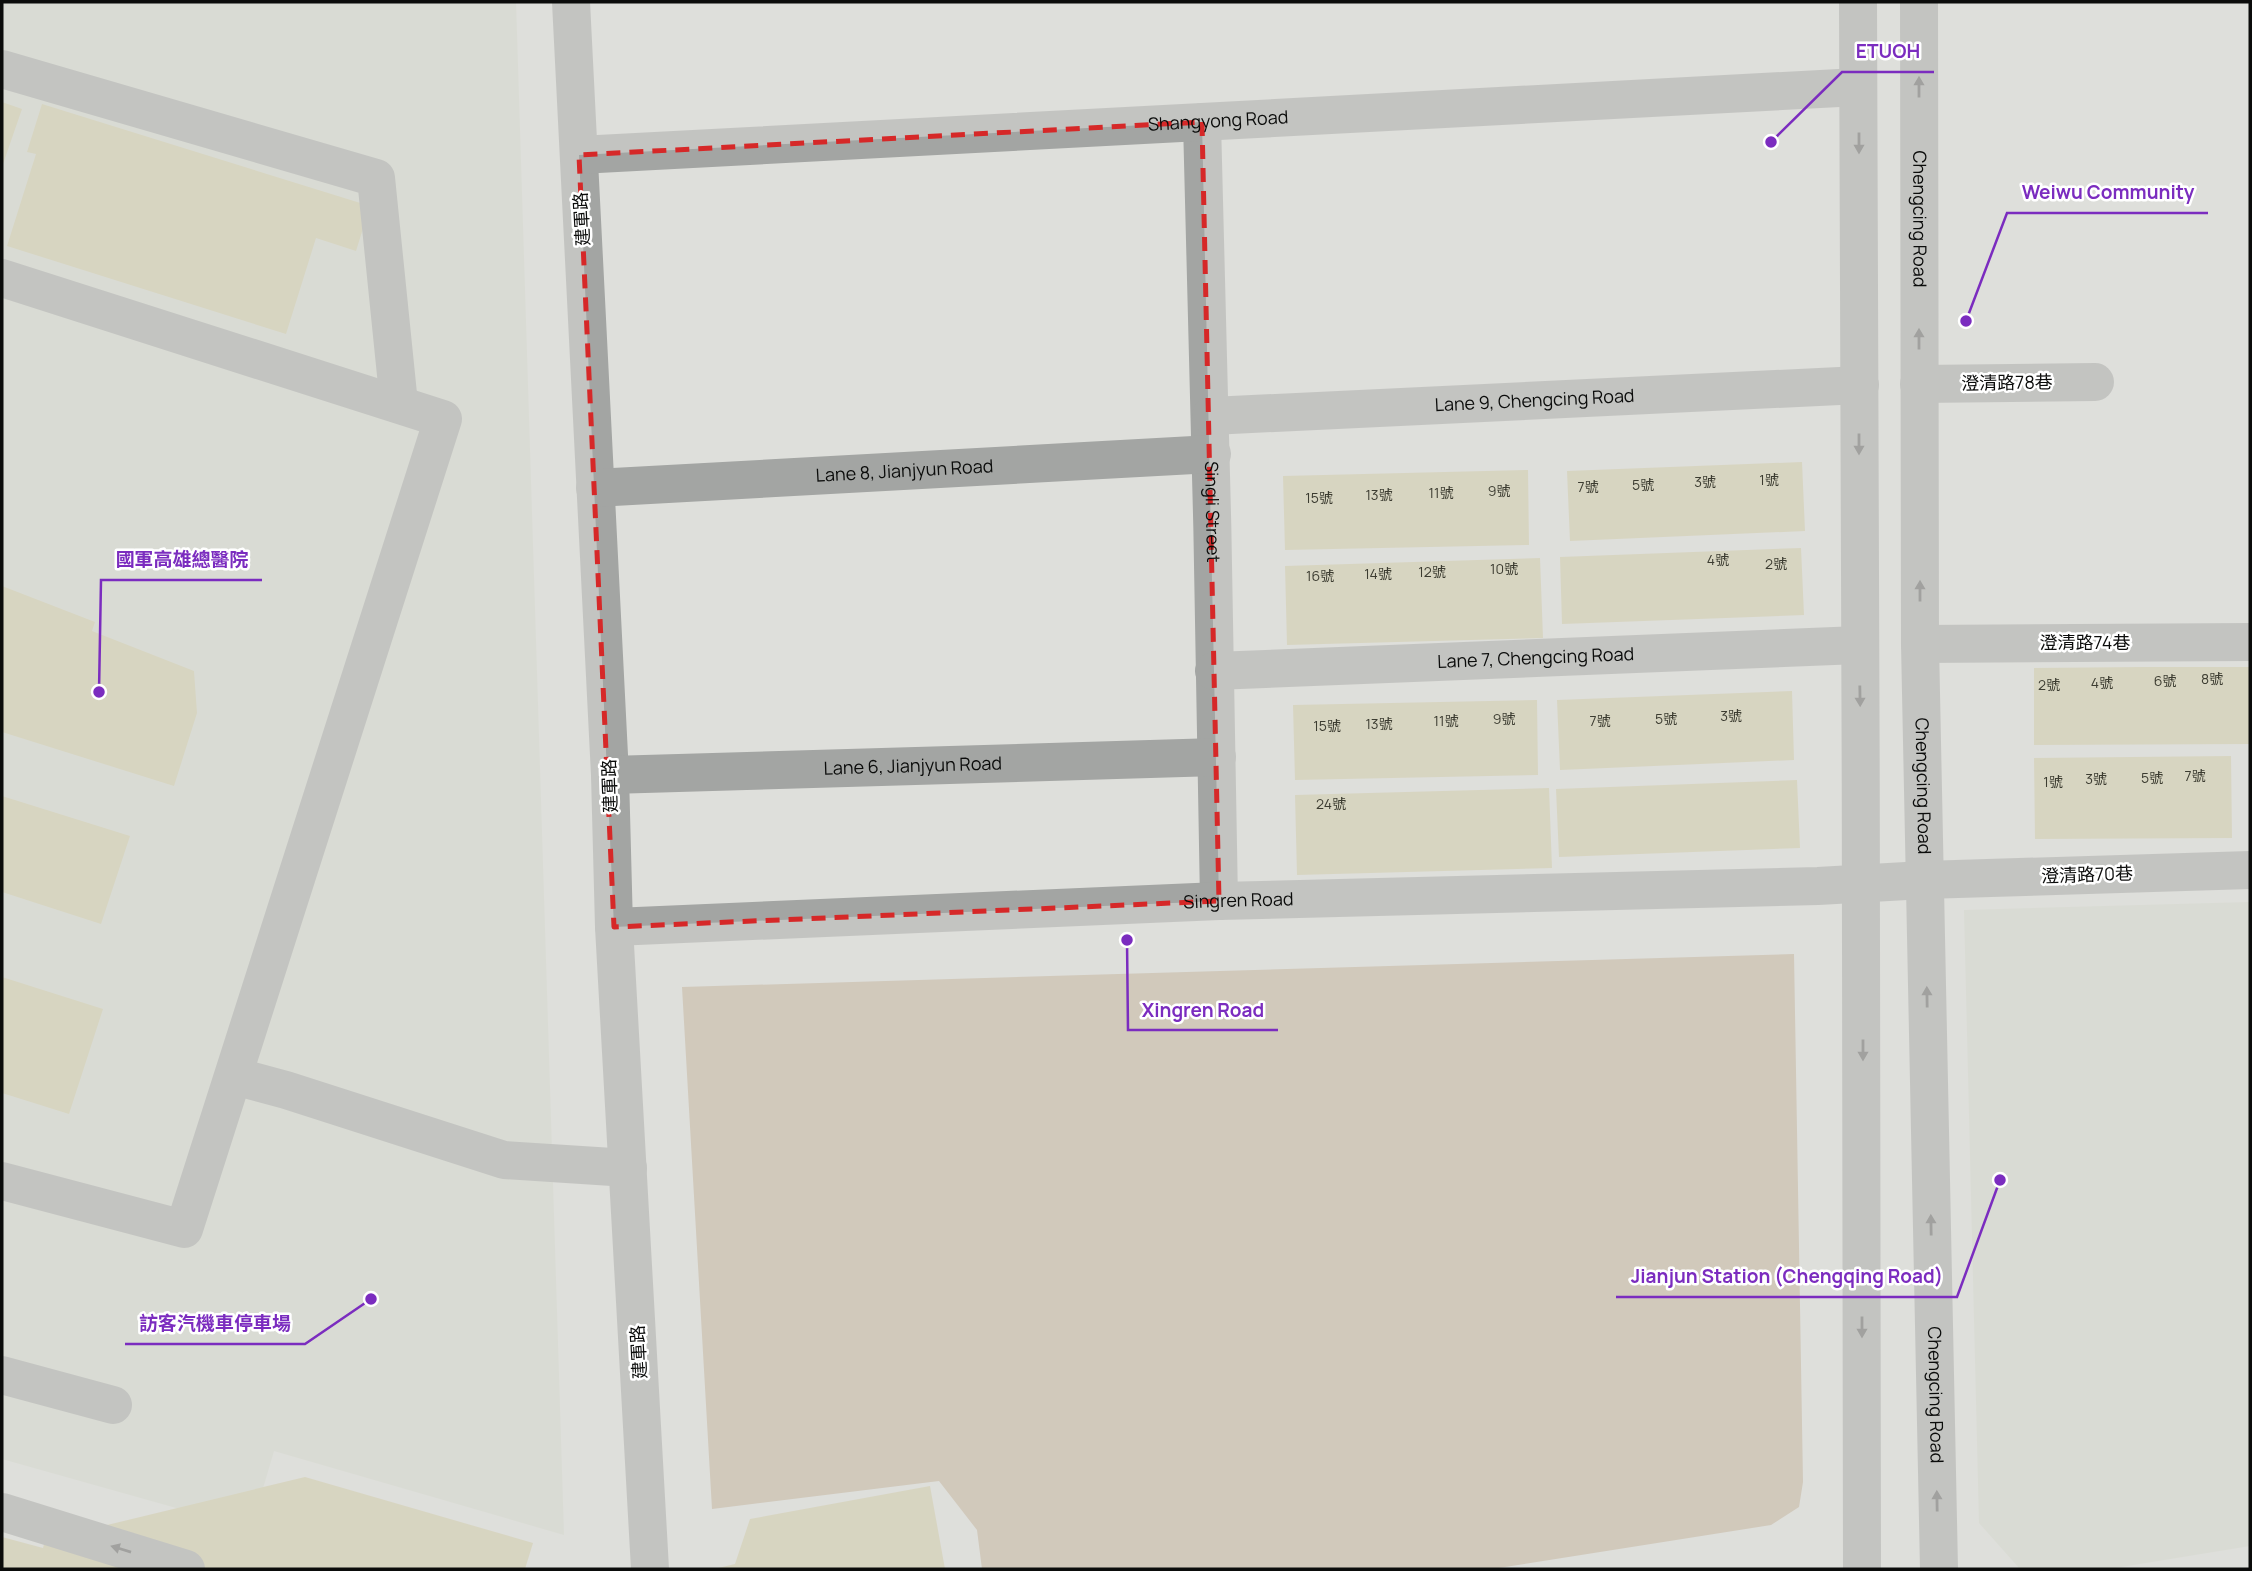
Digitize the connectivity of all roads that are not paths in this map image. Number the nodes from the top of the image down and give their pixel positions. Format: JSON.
{"nodes":[{"id":1,"x":571,"y":2,"type":"edge"},
{"id":2,"x":1858,"y":2,"type":"edge"},
{"id":3,"x":1919,"y":2,"type":"edge"},
{"id":4,"x":2,"y":69,"type":"edge"},
{"id":5,"x":1858,"y":87,"type":"junction"},
{"id":6,"x":1202,"y":122,"type":"junction"},
{"id":7,"x":579,"y":155,"type":"junction"},
{"id":8,"x":2,"y":278,"type":"edge"},
{"id":9,"x":2095,"y":382,"type":"dead end"},
{"id":10,"x":1919,"y":384,"type":"junction"},
{"id":11,"x":1860,"y":385,"type":"junction"},
{"id":12,"x":399,"y":404,"type":"junction"},
{"id":13,"x":1211,"y":416,"type":"junction"},
{"id":14,"x":1212,"y":454,"type":"junction"},
{"id":15,"x":595,"y":488,"type":"junction"},
{"id":16,"x":2250,"y":642,"type":"edge"},
{"id":17,"x":1920,"y":644,"type":"junction"},
{"id":18,"x":1859,"y":645,"type":"junction"},
{"id":19,"x":1214,"y":671,"type":"junction"},
{"id":20,"x":1217,"y":757,"type":"junction"},
{"id":21,"x":610,"y":775,"type":"junction"},
{"id":22,"x":2250,"y":870,"type":"edge"},
{"id":23,"x":1924,"y":880,"type":"junction"},
{"id":24,"x":1863,"y":884,"type":"junction"},
{"id":25,"x":1219,"y":901,"type":"junction"},
{"id":26,"x":614,"y":927,"type":"junction"},
{"id":27,"x":234,"y":1076,"type":"junction"},
{"id":28,"x":628,"y":1168,"type":"junction"},
{"id":29,"x":2,"y":1181,"type":"edge"},
{"id":30,"x":2,"y":1375,"type":"edge"},
{"id":31,"x":113,"y":1405,"type":"dead end"},
{"id":32,"x":2,"y":1512,"type":"edge"},
{"id":33,"x":186,"y":1569,"type":"edge"},
{"id":34,"x":650,"y":1569,"type":"edge"},
{"id":35,"x":1862,"y":1569,"type":"edge"},
{"id":36,"x":1939,"y":1569,"type":"edge"}],
"edges":[{"from":1,"to":7,"type":"street","name":"建軍路"},
{"from":2,"to":5,"type":"street"},
{"from":10,"to":3,"type":"street","name":"Chengcing Road","one_way":true},
{"from":4,"to":12,"type":"street"},
{"from":5,"to":6,"type":"street","name":"Shangyong Road"},
{"from":5,"to":11,"type":"street","one_way":true},
{"from":6,"to":7,"type":"street","name":"Shangyong Road"},
{"from":6,"to":13,"type":"street","name":"Singli Street"},
{"from":7,"to":15,"type":"street","name":"建軍路"},
{"from":8,"to":12,"type":"street"},
{"from":9,"to":10,"type":"street","name":"澄清路78巷"},
{"from":17,"to":10,"type":"street","name":"Chengcing Road","one_way":true},
{"from":11,"to":13,"type":"street","name":"Lane 9, Chengcing Road"},
{"from":11,"to":18,"type":"street","one_way":true},
{"from":12,"to":27,"type":"street"},
{"from":13,"to":14,"type":"street","name":"Singli Street"},
{"from":14,"to":15,"type":"street","name":"Lane 8, Jianjyun Road"},
{"from":14,"to":19,"type":"street","name":"Singli Street"},
{"from":15,"to":21,"type":"street","name":"建軍路"},
{"from":16,"to":17,"type":"street","name":"澄清路74巷"},
{"from":17,"to":23,"type":"street","name":"Chengcing Road"},
{"from":18,"to":19,"type":"street","name":"Lane 7, Chengcing Road"},
{"from":18,"to":24,"type":"street","one_way":true},
{"from":19,"to":20,"type":"street","name":"Singli Street"},
{"from":20,"to":21,"type":"street","name":"Lane 6, Jianjyun Road"},
{"from":20,"to":25,"type":"street","name":"Singli Street"},
{"from":21,"to":26,"type":"street","name":"建軍路"},
{"from":22,"to":23,"type":"street","name":"澄清路70巷"},
{"from":23,"to":24,"type":"street","name":"澄清路70巷"},
{"from":36,"to":23,"type":"street","name":"Chengcing Road","one_way":true},
{"from":24,"to":25,"type":"street","name":"Singren Road"},
{"from":24,"to":35,"type":"street","one_way":true},
{"from":25,"to":26,"type":"street","name":"Singren Road"},
{"from":26,"to":28,"type":"street","name":"建軍路"},
{"from":27,"to":28,"type":"street"},
{"from":27,"to":29,"type":"street"},
{"from":28,"to":34,"type":"street","name":"建軍路"},
{"from":30,"to":31,"type":"street"},
{"from":33,"to":32,"type":"street","one_way":true}]}
